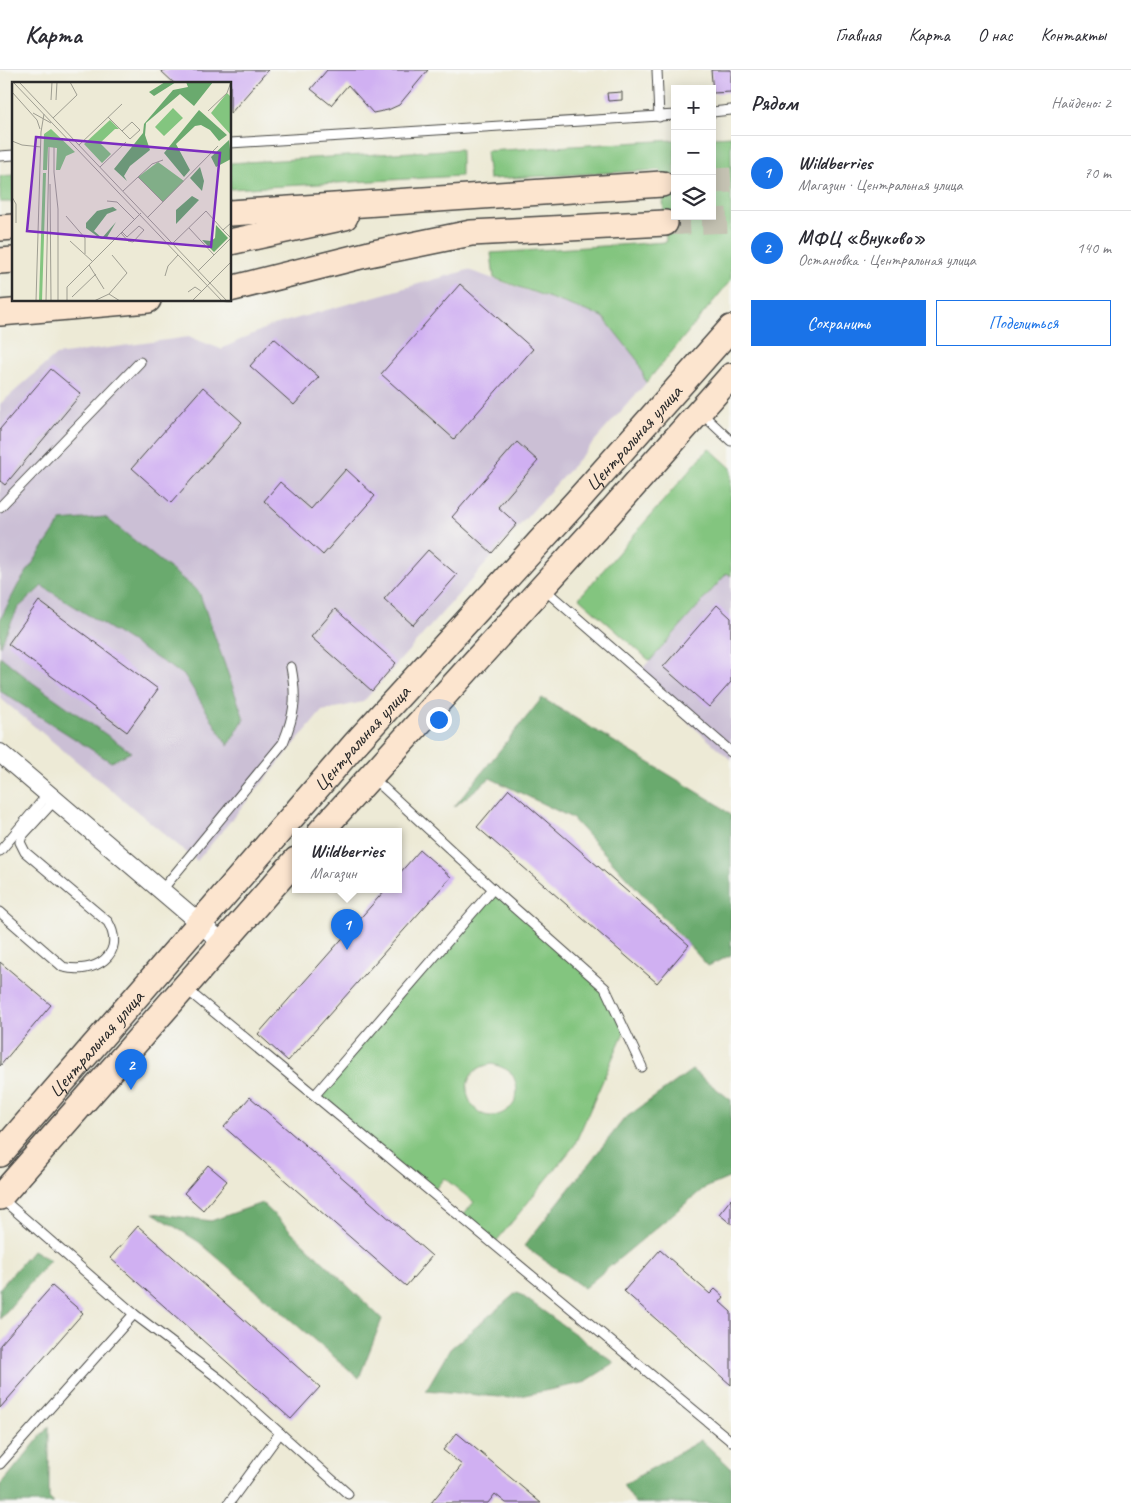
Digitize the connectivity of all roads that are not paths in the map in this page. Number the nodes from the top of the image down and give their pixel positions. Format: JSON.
{"nodes":[{"id":1,"x":657,"y":70,"type":"edge"},
{"id":2,"x":731,"y":110,"type":"edge"},
{"id":3,"x":716,"y":112,"type":"edge"},
{"id":4,"x":671,"y":115,"type":"edge"},
{"id":5,"x":659,"y":116,"type":"junction"},
{"id":6,"x":231,"y":143,"type":"edge"},
{"id":7,"x":662,"y":184,"type":"dead end"},
{"id":8,"x":431,"y":199,"type":"junction"},
{"id":9,"x":231,"y":213,"type":"edge"},
{"id":10,"x":665,"y":223,"type":"tunnel mouth"},
{"id":11,"x":231,"y":242,"type":"edge"},
{"id":12,"x":231,"y":289,"type":"edge"},
{"id":13,"x":137,"y":301,"type":"edge"},
{"id":14,"x":0,"y":313,"type":"edge"},
{"id":15,"x":731,"y":328,"type":"edge"},
{"id":16,"x":140,"y":362,"type":"dead end"},
{"id":17,"x":731,"y":376,"type":"edge"},
{"id":18,"x":699,"y":412,"type":"junction"},
{"id":19,"x":731,"y":441,"type":"edge"},
{"id":20,"x":0,"y":507,"type":"edge"},
{"id":21,"x":542,"y":588,"type":"junction"},
{"id":22,"x":291,"y":667,"type":"dead end"},
{"id":23,"x":731,"y":752,"type":"edge"},
{"id":24,"x":0,"y":753,"type":"edge"},
{"id":25,"x":370,"y":775,"type":"junction"},
{"id":26,"x":51,"y":797,"type":"junction"},
{"id":27,"x":324,"y":828,"type":"edge"},
{"id":28,"x":0,"y":851,"type":"edge"},
{"id":29,"x":292,"y":865,"type":"edge"},
{"id":30,"x":493,"y":889,"type":"junction"},
{"id":31,"x":161,"y":891,"type":"junction"},
{"id":32,"x":0,"y":912,"type":"edge"},
{"id":33,"x":199,"y":923,"type":"junction"},
{"id":34,"x":223,"y":943,"type":"junction"},
{"id":35,"x":184,"y":987,"type":"junction"},
{"id":36,"x":642,"y":1067,"type":"dead end"},
{"id":37,"x":315,"y":1095,"type":"junction"},
{"id":38,"x":0,"y":1154,"type":"edge"},
{"id":39,"x":0,"y":1197,"type":"edge"},
{"id":40,"x":134,"y":1314,"type":"junction"},
{"id":41,"x":280,"y":1433,"type":"junction"},
{"id":42,"x":731,"y":1441,"type":"edge"},
{"id":43,"x":0,"y":1464,"type":"edge"},
{"id":44,"x":348,"y":1494,"type":"dead end"},
{"id":45,"x":229,"y":1503,"type":"edge"}],
"edges":[{"from":1,"to":5,"type":"lane"},
{"from":2,"to":3,"type":"lane"},
{"from":4,"to":5,"type":"lane"},
{"from":5,"to":6,"type":"lane"},
{"from":7,"to":8,"type":"main road"},
{"from":8,"to":9,"type":"main road"},
{"from":8,"to":11,"type":"main road"},
{"from":10,"to":12,"type":"main road"},
{"from":13,"to":14,"type":"main road"},
{"from":15,"to":33,"type":"main road","name":"Центральная улица"},
{"from":16,"to":20,"type":"lane"},
{"from":17,"to":18,"type":"main road","name":"Центральная улица"},
{"from":18,"to":19,"type":"lane"},
{"from":18,"to":21,"type":"main road","name":"Центральная улица"},
{"from":21,"to":23,"type":"lane"},
{"from":21,"to":25,"type":"main road","name":"Центральная улица"},
{"from":22,"to":31,"type":"lane"},
{"from":24,"to":26,"type":"street"},
{"from":25,"to":27,"type":"main road","name":"Центральная улица"},
{"from":25,"to":30,"type":"lane"},
{"from":26,"to":28,"type":"lane"},
{"from":26,"to":31,"type":"street"},
{"from":26,"to":32,"type":"lane"},
{"from":29,"to":34,"type":"main road","name":"Центральная улица"},
{"from":30,"to":36,"type":"lane"},
{"from":30,"to":37,"type":"lane"},
{"from":31,"to":33,"type":"street"},
{"from":33,"to":34,"type":"street"},
{"from":33,"to":38,"type":"main road","name":"Центральная улица"},
{"from":34,"to":35,"type":"main road","name":"Центральная улица"},
{"from":35,"to":37,"type":"lane"},
{"from":35,"to":39,"type":"main road","name":"Центральная улица"},
{"from":37,"to":42,"type":"lane"},
{"from":39,"to":40,"type":"lane"},
{"from":40,"to":41,"type":"lane"},
{"from":40,"to":43,"type":"lane"},
{"from":41,"to":44,"type":"lane"},
{"from":41,"to":45,"type":"lane"}]}
